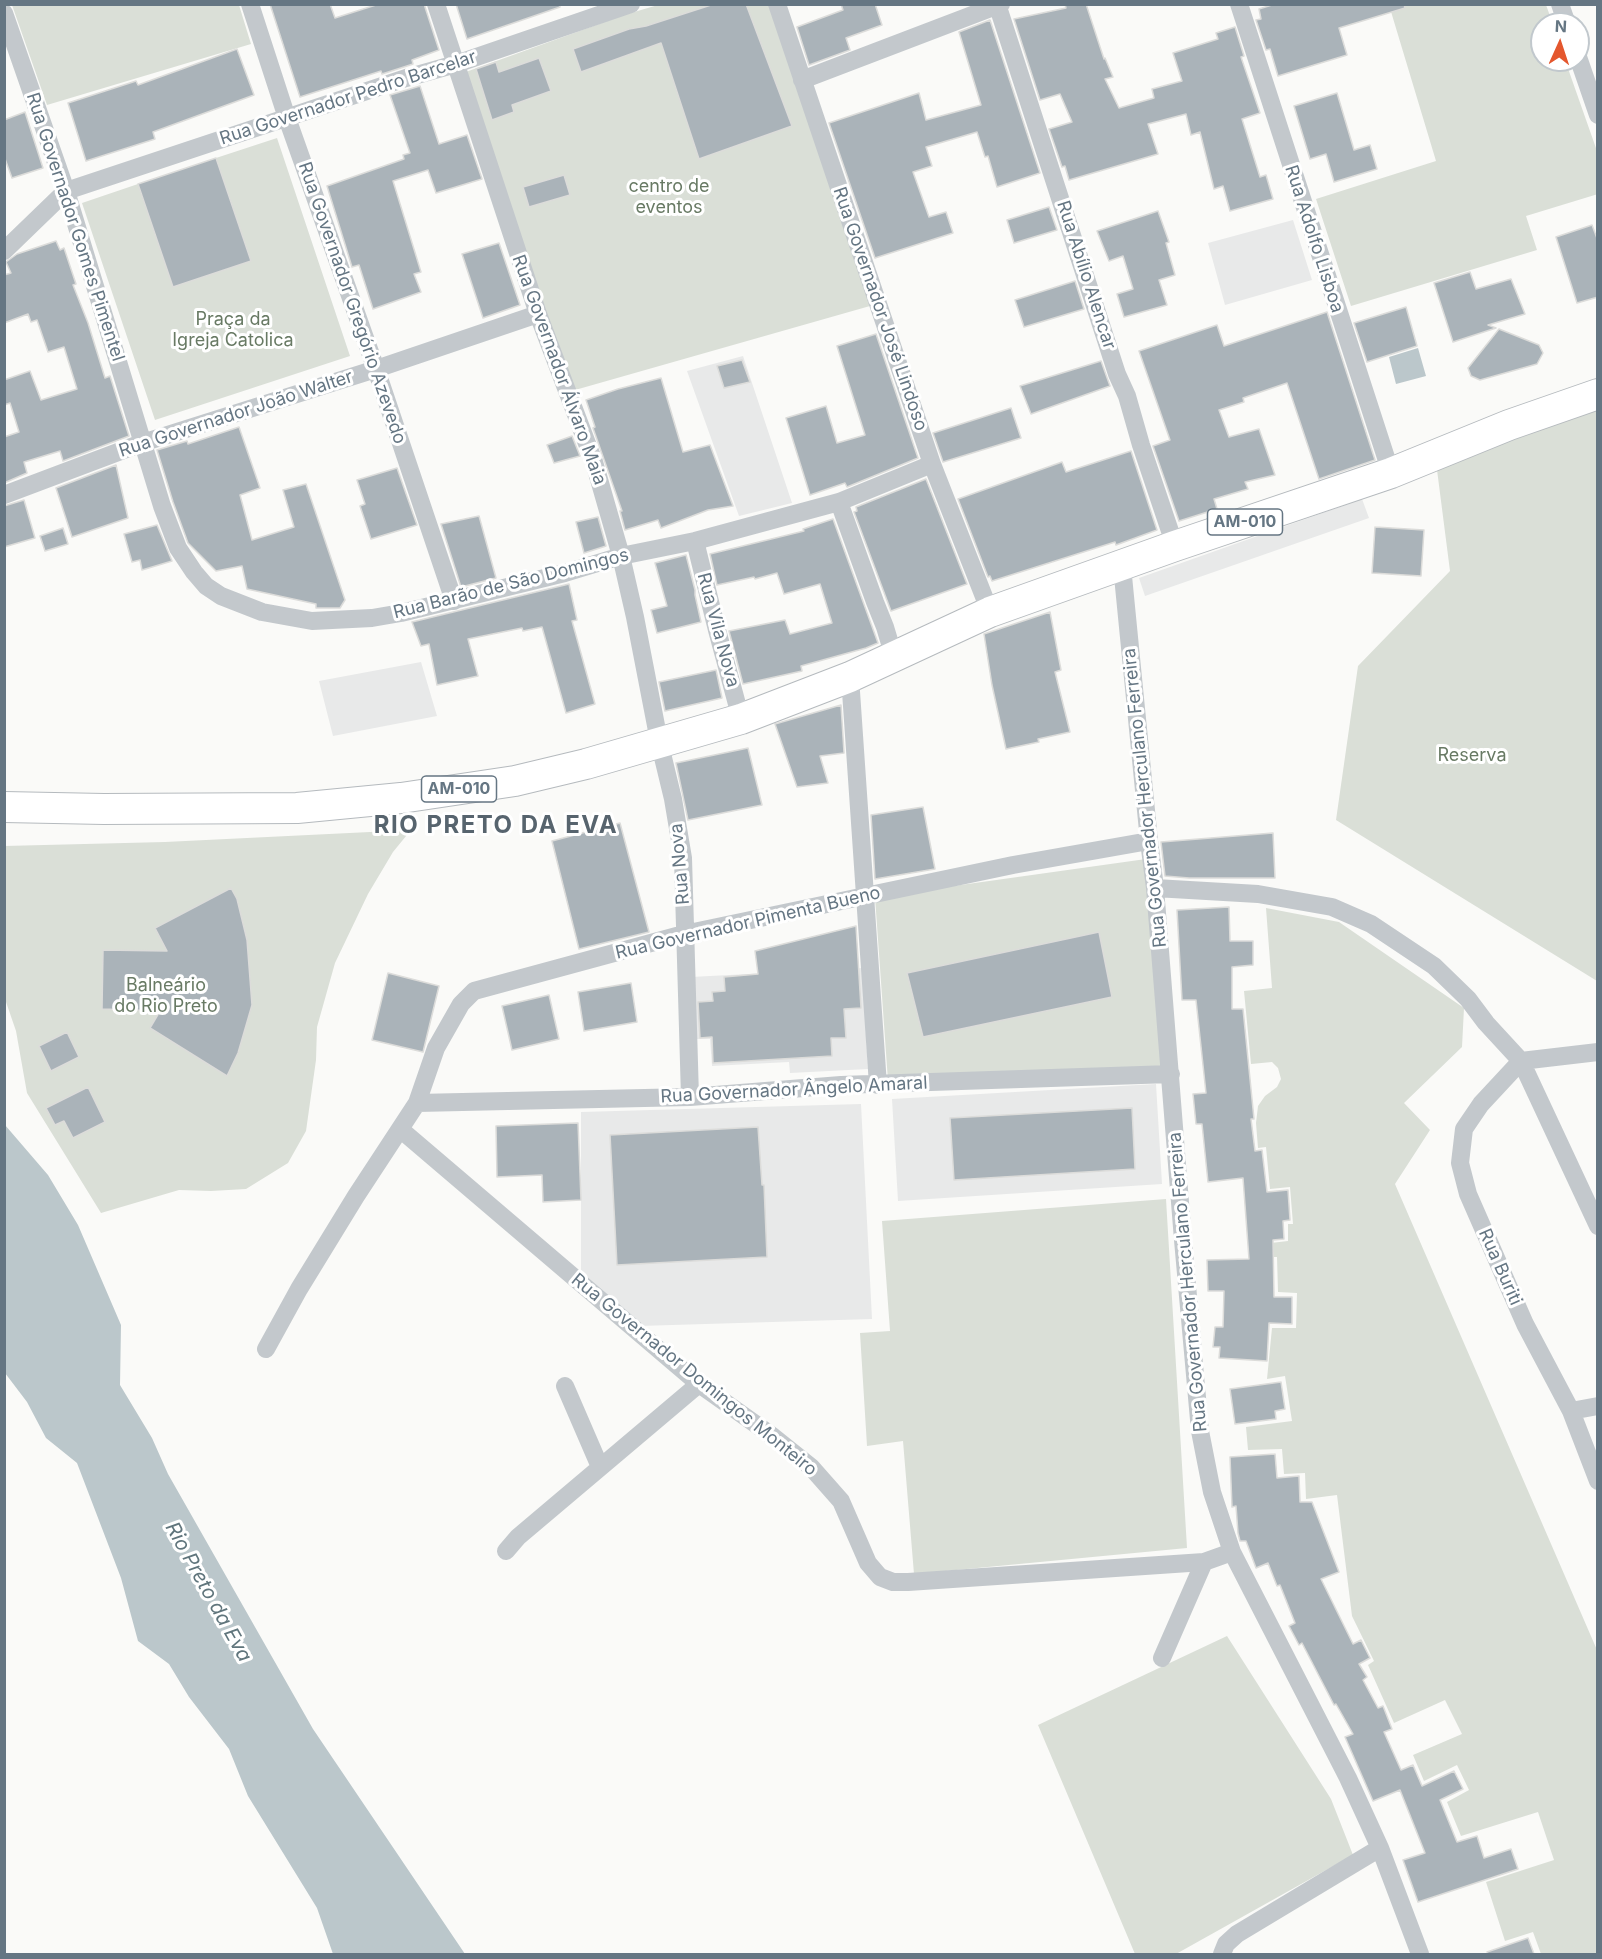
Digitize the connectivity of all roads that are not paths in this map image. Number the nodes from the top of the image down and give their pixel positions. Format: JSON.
{"nodes":[{"id":1,"x":250,"y":4,"type":"edge"},
{"id":2,"x":436,"y":4,"type":"edge"},
{"id":3,"x":777,"y":4,"type":"edge"},
{"id":4,"x":1239,"y":4,"type":"edge"},
{"id":5,"x":630,"y":5,"type":"edge"},
{"id":6,"x":998,"y":5,"type":"edge"},
{"id":7,"x":4,"y":12,"type":"edge"},
{"id":8,"x":456,"y":64,"type":"junction"},
{"id":9,"x":1583,"y":72,"type":"edge"},
{"id":10,"x":802,"y":80,"type":"junction"},
{"id":11,"x":1598,"y":115,"type":"edge"},
{"id":12,"x":287,"y":118,"type":"junction"},
{"id":13,"x":66,"y":191,"type":"junction"},
{"id":14,"x":4,"y":251,"type":"edge"},
{"id":15,"x":537,"y":314,"type":"junction"},
{"id":16,"x":376,"y":369,"type":"junction"},
{"id":17,"x":1598,"y":393,"type":"edge"},
{"id":18,"x":142,"y":443,"type":"junction"},
{"id":19,"x":932,"y":464,"type":"junction"},
{"id":20,"x":1391,"y":473,"type":"junction"},
{"id":21,"x":4,"y":495,"type":"edge"},
{"id":22,"x":839,"y":502,"type":"junction"},
{"id":23,"x":695,"y":541,"type":"junction"},
{"id":24,"x":1175,"y":546,"type":"junction"},
{"id":25,"x":621,"y":556,"type":"junction"},
{"id":26,"x":1122,"y":566,"type":"junction"},
{"id":27,"x":454,"y":601,"type":"junction"},
{"id":28,"x":990,"y":612,"type":"junction"},
{"id":29,"x":894,"y":657,"type":"junction"},
{"id":30,"x":850,"y":677,"type":"junction"},
{"id":31,"x":741,"y":719,"type":"junction"},
{"id":32,"x":659,"y":741,"type":"junction"},
{"id":33,"x":4,"y":807,"type":"edge"},
{"id":34,"x":1149,"y":841,"type":"junction"},
{"id":35,"x":1155,"y":888,"type":"junction"},
{"id":36,"x":865,"y":896,"type":"junction"},
{"id":37,"x":684,"y":934,"type":"junction"},
{"id":38,"x":1598,"y":1052,"type":"edge"},
{"id":39,"x":1521,"y":1061,"type":"junction"},
{"id":40,"x":1171,"y":1074,"type":"junction"},
{"id":41,"x":878,"y":1084,"type":"junction"},
{"id":42,"x":690,"y":1096,"type":"junction"},
{"id":43,"x":417,"y":1102,"type":"junction"},
{"id":44,"x":400,"y":1129,"type":"junction"},
{"id":45,"x":1596,"y":1221,"type":"edge"},
{"id":46,"x":266,"y":1349,"type":"dead end"},
{"id":47,"x":699,"y":1383,"type":"junction"},
{"id":48,"x":565,"y":1386,"type":"dead end"},
{"id":49,"x":1598,"y":1406,"type":"edge"},
{"id":50,"x":1571,"y":1411,"type":"junction"},
{"id":51,"x":600,"y":1467,"type":"junction"},
{"id":52,"x":1598,"y":1481,"type":"edge"},
{"id":53,"x":506,"y":1551,"type":"dead end"},
{"id":54,"x":1232,"y":1552,"type":"junction"},
{"id":55,"x":1204,"y":1562,"type":"junction"},
{"id":56,"x":1162,"y":1658,"type":"dead end"},
{"id":57,"x":1380,"y":1848,"type":"junction"},
{"id":58,"x":1222,"y":1954,"type":"edge"},
{"id":59,"x":1420,"y":1954,"type":"edge"}],
"edges":[{"from":1,"to":12,"type":"street","name":"Rua Governador Gregório Azevedo"},
{"from":2,"to":8,"type":"street","name":"Rua Governador Álvaro Maia"},
{"from":3,"to":10,"type":"street","name":"Rua Governador José Lindoso"},
{"from":4,"to":20,"type":"street","name":"Rua Adolfo Lisboa"},
{"from":5,"to":8,"type":"street","name":"Rua Governador Pedro Barcelar"},
{"from":6,"to":10,"type":"street"},
{"from":6,"to":24,"type":"street","name":"Rua Abílio Alencar"},
{"from":7,"to":13,"type":"street","name":"Rua Governador Gomes Pimentel"},
{"from":8,"to":12,"type":"street","name":"Rua Governador Pedro Barcelar"},
{"from":8,"to":15,"type":"street","name":"Rua Governador Álvaro Maia"},
{"from":9,"to":11,"type":"street"},
{"from":10,"to":19,"type":"street","name":"Rua Governador José Lindoso"},
{"from":12,"to":13,"type":"street","name":"Rua Governador Pedro Barcelar"},
{"from":12,"to":16,"type":"street","name":"Rua Governador Gregório Azevedo"},
{"from":13,"to":14,"type":"street"},
{"from":13,"to":18,"type":"street","name":"Rua Governador Gomes Pimentel"},
{"from":15,"to":16,"type":"street","name":"Rua Governador João Walter"},
{"from":15,"to":25,"type":"street","name":"Rua Governador Álvaro Maia"},
{"from":16,"to":18,"type":"street","name":"Rua Governador João Walter"},
{"from":16,"to":27,"type":"street","name":"Rua Governador Gregório Azevedo"},
{"from":17,"to":20,"type":"main road","number":"AM-010"},
{"from":18,"to":21,"type":"street","name":"Rua Governador João Walter"},
{"from":18,"to":27,"type":"street","name":"Rua Barão de São Domingos"},
{"from":19,"to":22,"type":"street","name":"Rua Barão de São Domingos"},
{"from":19,"to":28,"type":"street","name":"Rua Governador José Lindoso"},
{"from":20,"to":24,"type":"main road","number":"AM-010"},
{"from":22,"to":23,"type":"street","name":"Rua Barão de São Domingos"},
{"from":22,"to":29,"type":"street"},
{"from":23,"to":25,"type":"street","name":"Rua Barão de São Domingos"},
{"from":23,"to":31,"type":"street","name":"Rua Vila Nova"},
{"from":24,"to":26,"type":"main road","number":"AM-010"},
{"from":25,"to":27,"type":"street","name":"Rua Barão de São Domingos"},
{"from":25,"to":32,"type":"street","name":"Rua Governador Álvaro Maia"},
{"from":26,"to":28,"type":"main road","number":"AM-010"},
{"from":26,"to":34,"type":"street","name":"Rua Governador Herculano Ferreira"},
{"from":28,"to":29,"type":"main road","number":"AM-010"},
{"from":29,"to":30,"type":"main road","number":"AM-010"},
{"from":30,"to":31,"type":"main road","number":"AM-010"},
{"from":30,"to":36,"type":"street"},
{"from":31,"to":32,"type":"main road","number":"AM-010"},
{"from":32,"to":33,"type":"main road","number":"AM-010"},
{"from":32,"to":37,"type":"street","name":"Rua Nova"},
{"from":34,"to":35,"type":"street","name":"Rua Governador Herculano Ferreira"},
{"from":34,"to":36,"type":"street","name":"Rua Governador Pimenta Bueno"},
{"from":35,"to":39,"type":"street"},
{"from":35,"to":40,"type":"street","name":"Rua Governador Herculano Ferreira"},
{"from":36,"to":37,"type":"street","name":"Rua Governador Pimenta Bueno"},
{"from":36,"to":41,"type":"street"},
{"from":37,"to":42,"type":"street","name":"Rua Nova"},
{"from":37,"to":43,"type":"street","name":"Rua Governador Pimenta Bueno"},
{"from":38,"to":39,"type":"street"},
{"from":39,"to":45,"type":"street"},
{"from":39,"to":50,"type":"street","name":"Rua Buriti"},
{"from":40,"to":41,"type":"street","name":"Rua Governador Ângelo Amaral"},
{"from":40,"to":54,"type":"street","name":"Rua Governador Herculano Ferreira"},
{"from":41,"to":42,"type":"street","name":"Rua Governador Ângelo Amaral"},
{"from":42,"to":43,"type":"street","name":"Rua Governador Ângelo Amaral"},
{"from":43,"to":44,"type":"street","name":"Rua Governador Pimenta Bueno"},
{"from":44,"to":46,"type":"street","name":"Rua Governador Pimenta Bueno"},
{"from":44,"to":47,"type":"street","name":"Rua Governador Domingos Monteiro"},
{"from":47,"to":51,"type":"street"},
{"from":47,"to":55,"type":"street","name":"Rua Governador Domingos Monteiro"},
{"from":48,"to":51,"type":"street"},
{"from":49,"to":50,"type":"street"},
{"from":50,"to":52,"type":"street","name":"Rua Buriti"},
{"from":51,"to":53,"type":"street"},
{"from":54,"to":55,"type":"street","name":"Rua Governador Domingos Monteiro"},
{"from":54,"to":57,"type":"street","name":"Rua Governador Herculano Ferreira"},
{"from":55,"to":56,"type":"street"},
{"from":57,"to":58,"type":"street"},
{"from":57,"to":59,"type":"street","name":"Rua Governador Herculano Ferreira"}]}
